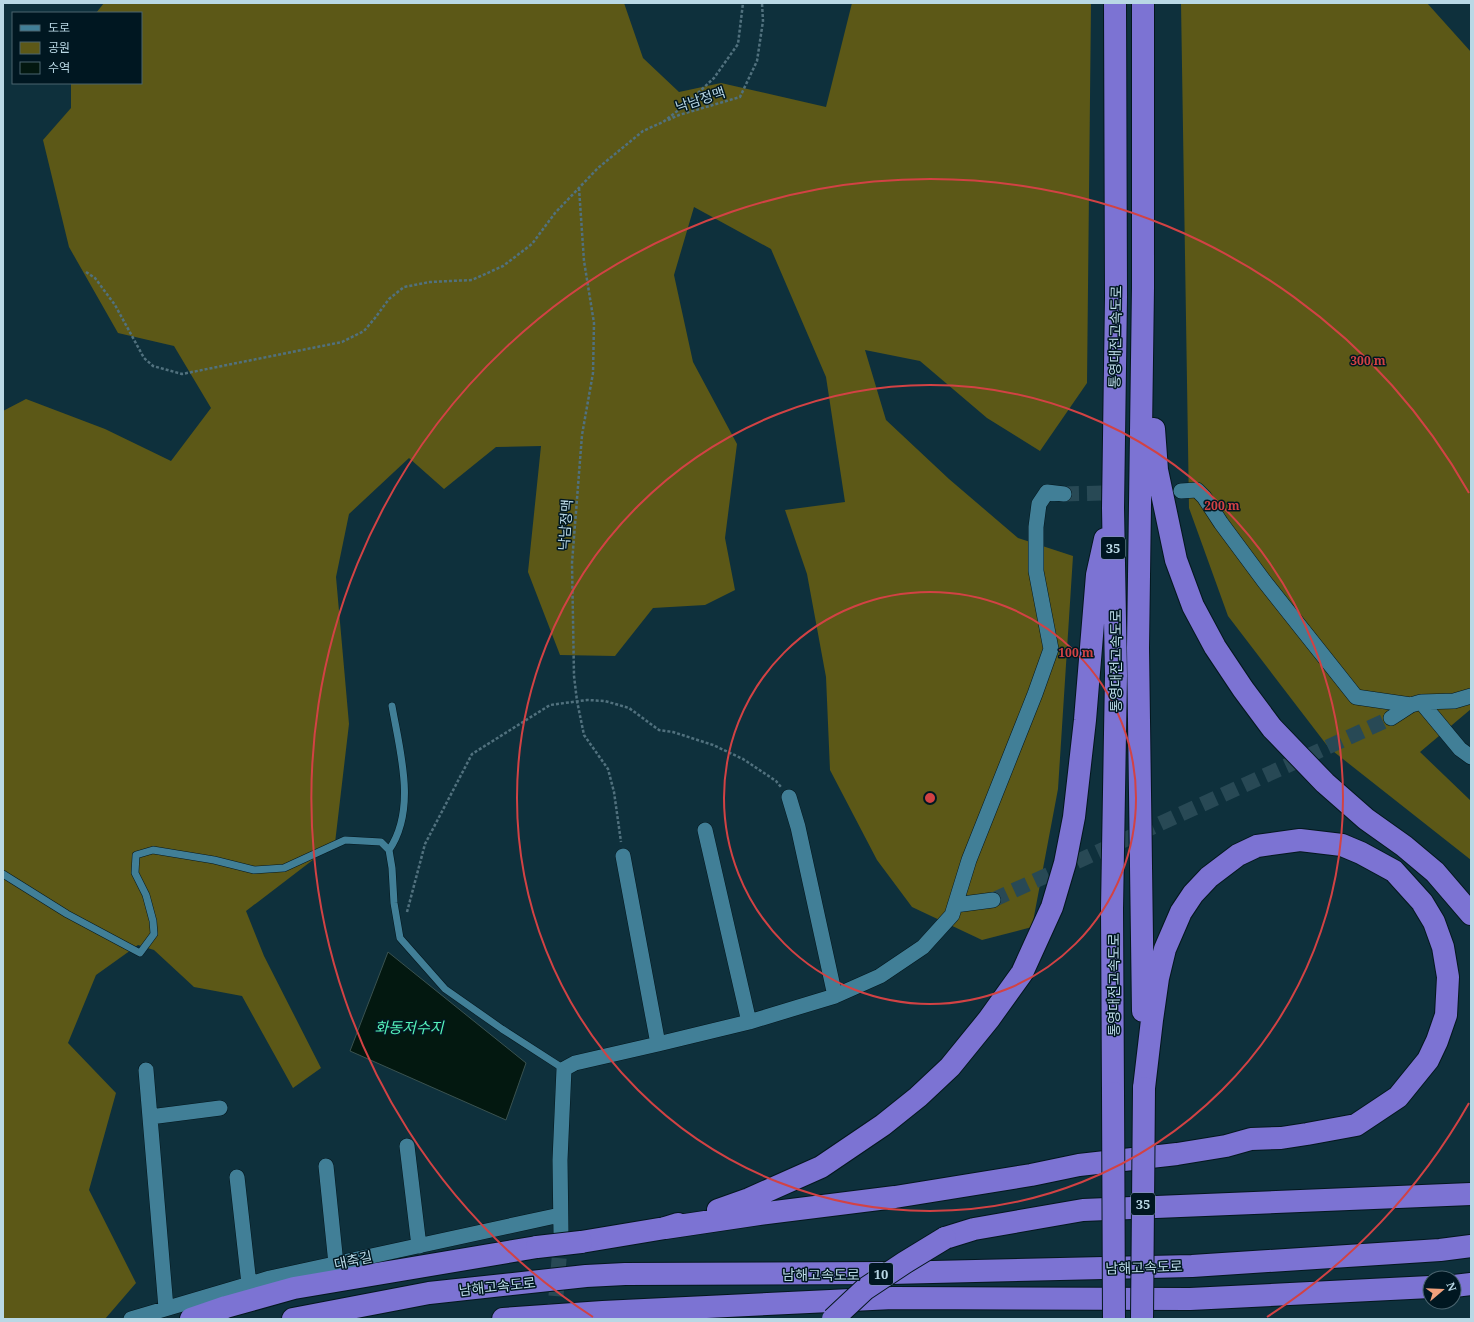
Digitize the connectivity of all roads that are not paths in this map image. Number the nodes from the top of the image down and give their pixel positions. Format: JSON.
{"nodes":[{"id":1,"x":1115,"y":3,"type":"edge"},
{"id":2,"x":1143,"y":3,"type":"edge"},
{"id":3,"x":1143,"y":288,"type":"junction"},
{"id":4,"x":1181,"y":491,"type":"tunnel mouth"},
{"id":5,"x":1064,"y":494,"type":"tunnel mouth"},
{"id":6,"x":1112,"y":508,"type":"junction"},
{"id":7,"x":1471,"y":696,"type":"edge"},
{"id":8,"x":1416,"y":703,"type":"junction"},
{"id":9,"x":392,"y":706,"type":"dead end"},
{"id":10,"x":1391,"y":718,"type":"tunnel mouth"},
{"id":11,"x":1471,"y":757,"type":"edge"},
{"id":12,"x":789,"y":797,"type":"road end"},
{"id":13,"x":705,"y":830,"type":"dead end"},
{"id":14,"x":389,"y":850,"type":"junction"},
{"id":15,"x":623,"y":856,"type":"road end"},
{"id":16,"x":1435,"y":872,"type":"junction"},
{"id":17,"x":3,"y":874,"type":"edge"},
{"id":18,"x":993,"y":900,"type":"tunnel mouth"},
{"id":19,"x":1471,"y":900,"type":"edge"},
{"id":20,"x":955,"y":905,"type":"junction"},
{"id":21,"x":1471,"y":914,"type":"edge"},
{"id":22,"x":835,"y":996,"type":"junction"},
{"id":23,"x":749,"y":1022,"type":"junction"},
{"id":24,"x":658,"y":1044,"type":"junction"},
{"id":25,"x":564,"y":1069,"type":"junction"},
{"id":26,"x":146,"y":1070,"type":"dead end"},
{"id":27,"x":1144,"y":1088,"type":"junction"},
{"id":28,"x":220,"y":1108,"type":"dead end"},
{"id":29,"x":150,"y":1117,"type":"junction"},
{"id":30,"x":407,"y":1146,"type":"dead end"},
{"id":31,"x":326,"y":1166,"type":"dead end"},
{"id":32,"x":237,"y":1177,"type":"dead end"},
{"id":33,"x":1471,"y":1194,"type":"edge"},
{"id":34,"x":560,"y":1215,"type":"junction"},
{"id":35,"x":665,"y":1228,"type":"junction"},
{"id":36,"x":571,"y":1237,"type":"junction"},
{"id":37,"x":419,"y":1246,"type":"junction"},
{"id":38,"x":1471,"y":1246,"type":"edge"},
{"id":39,"x":336,"y":1264,"type":"junction"},
{"id":40,"x":249,"y":1284,"type":"junction"},
{"id":41,"x":1422,"y":1287,"type":"edge"},
{"id":42,"x":166,"y":1308,"type":"junction"},
{"id":43,"x":131,"y":1319,"type":"edge"},
{"id":44,"x":191,"y":1319,"type":"edge"},
{"id":45,"x":293,"y":1319,"type":"edge"},
{"id":46,"x":503,"y":1319,"type":"edge"},
{"id":47,"x":833,"y":1319,"type":"edge"},
{"id":48,"x":1114,"y":1319,"type":"edge"},
{"id":49,"x":1142,"y":1319,"type":"edge"}],
"edges":[{"from":1,"to":6,"type":"highway","name":"통영대전고속도로","number":"35"},
{"from":2,"to":3,"type":"highway","name":"통영대전고속도로","number":"35"},
{"from":3,"to":16,"type":"highway"},
{"from":3,"to":27,"type":"highway","name":"통영대전고속도로","number":"35"},
{"from":4,"to":8,"type":"street"},
{"from":5,"to":20,"type":"street"},
{"from":6,"to":35,"type":"highway"},
{"from":6,"to":48,"type":"highway","name":"통영대전고속도로","number":"35","bridge":true},
{"from":7,"to":8,"type":"street"},
{"from":8,"to":10,"type":"street"},
{"from":8,"to":11,"type":"street"},
{"from":9,"to":14,"type":"lane"},
{"from":12,"to":22,"type":"street"},
{"from":13,"to":23,"type":"street"},
{"from":14,"to":17,"type":"lane"},
{"from":14,"to":25,"type":"lane"},
{"from":15,"to":24,"type":"street"},
{"from":16,"to":19,"type":"highway"},
{"from":16,"to":21,"type":"highway"},
{"from":18,"to":20,"type":"street"},
{"from":20,"to":22,"type":"street"},
{"from":22,"to":23,"type":"street"},
{"from":23,"to":24,"type":"street"},
{"from":24,"to":25,"type":"street"},
{"from":25,"to":34,"type":"street"},
{"from":26,"to":29,"type":"street"},
{"from":27,"to":35,"type":"highway"},
{"from":27,"to":49,"type":"highway","name":"통영대전고속도로","number":"35","bridge":true},
{"from":28,"to":29,"type":"street"},
{"from":29,"to":42,"type":"street"},
{"from":30,"to":37,"type":"street"},
{"from":31,"to":39,"type":"street"},
{"from":32,"to":40,"type":"street"},
{"from":33,"to":47,"type":"highway","bridge":true},
{"from":34,"to":36,"type":"street"},
{"from":34,"to":37,"type":"street","name":"대축길"},
{"from":35,"to":36,"type":"highway"},
{"from":36,"to":44,"type":"highway","bridge":true},
{"from":37,"to":39,"type":"street","name":"대축길"},
{"from":38,"to":45,"type":"highway","name":"남해고속도로","number":"10"},
{"from":39,"to":40,"type":"street","name":"대축길"},
{"from":40,"to":42,"type":"street","name":"대축길"},
{"from":41,"to":46,"type":"highway","name":"남해고속도로","number":"10"},
{"from":42,"to":43,"type":"street","name":"대축길"}]}
